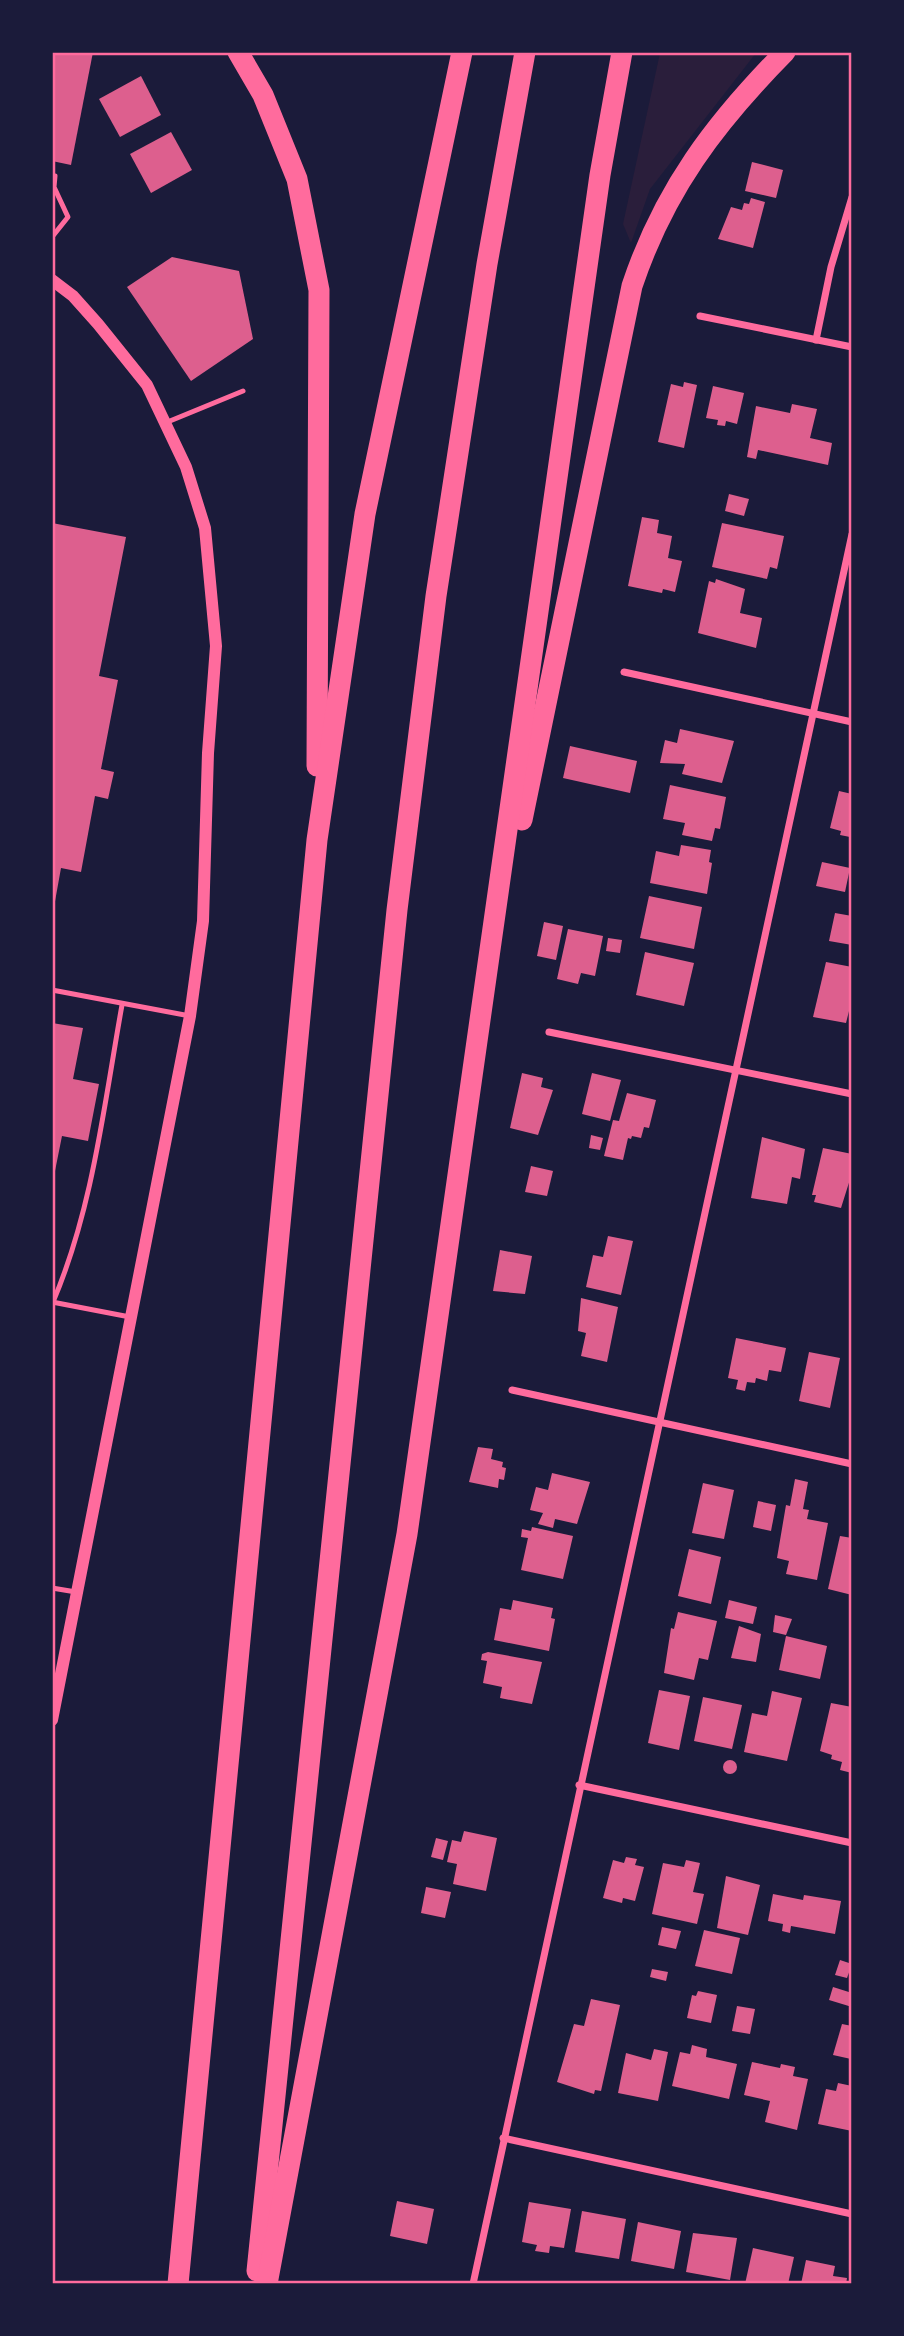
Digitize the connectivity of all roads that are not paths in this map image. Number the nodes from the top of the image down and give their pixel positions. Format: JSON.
{"nodes":[{"id":1,"x":238,"y":52,"type":"edge"},
{"id":2,"x":462,"y":52,"type":"edge"},
{"id":3,"x":525,"y":52,"type":"edge"},
{"id":4,"x":622,"y":52,"type":"edge"},
{"id":5,"x":785,"y":52,"type":"edge"},
{"id":6,"x":55,"y":176,"type":"dead end"},
{"id":7,"x":852,"y":197,"type":"edge"},
{"id":8,"x":52,"y":237,"type":"edge"},
{"id":9,"x":52,"y":280,"type":"edge"},
{"id":10,"x":700,"y":316,"type":"dead end"},
{"id":11,"x":816,"y":340,"type":"junction"},
{"id":12,"x":852,"y":347,"type":"edge"},
{"id":13,"x":243,"y":391,"type":"dead end"},
{"id":14,"x":165,"y":423,"type":"junction"},
{"id":15,"x":852,"y":534,"type":"edge"},
{"id":16,"x":624,"y":672,"type":"dead end"},
{"id":17,"x":813,"y":713,"type":"junction"},
{"id":18,"x":852,"y":722,"type":"edge"},
{"id":19,"x":317,"y":840,"type":"junction"},
{"id":20,"x":52,"y":990,"type":"edge"},
{"id":21,"x":122,"y":1005,"type":"junction"},
{"id":22,"x":190,"y":1016,"type":"junction"},
{"id":23,"x":549,"y":1032,"type":"dead end"},
{"id":24,"x":478,"y":1038,"type":"junction"},
{"id":25,"x":735,"y":1068,"type":"junction"},
{"id":26,"x":852,"y":1094,"type":"edge"},
{"id":27,"x":53,"y":1302,"type":"edge"},
{"id":28,"x":133,"y":1318,"type":"junction"},
{"id":29,"x":512,"y":1390,"type":"dead end"},
{"id":30,"x":658,"y":1422,"type":"junction"},
{"id":31,"x":852,"y":1464,"type":"edge"},
{"id":32,"x":52,"y":1588,"type":"edge"},
{"id":33,"x":76,"y":1592,"type":"junction"},
{"id":34,"x":52,"y":1720,"type":"edge"},
{"id":35,"x":579,"y":1785,"type":"junction"},
{"id":36,"x":852,"y":1843,"type":"edge"},
{"id":37,"x":503,"y":2138,"type":"junction"},
{"id":38,"x":852,"y":2214,"type":"edge"},
{"id":39,"x":178,"y":2284,"type":"edge"},
{"id":40,"x":256,"y":2284,"type":"edge"},
{"id":41,"x":267,"y":2284,"type":"edge"},
{"id":42,"x":473,"y":2284,"type":"edge"}],
"edges":[{"from":1,"to":19,"type":"highway"},
{"from":2,"to":19,"type":"highway"},
{"from":3,"to":40,"type":"highway"},
{"from":4,"to":24,"type":"highway"},
{"from":5,"to":24,"type":"highway"},
{"from":6,"to":8,"type":"lane"},
{"from":7,"to":11,"type":"street"},
{"from":9,"to":14,"type":"street"},
{"from":10,"to":11,"type":"street"},
{"from":11,"to":12,"type":"street"},
{"from":13,"to":14,"type":"lane"},
{"from":14,"to":22,"type":"street"},
{"from":15,"to":17,"type":"street"},
{"from":16,"to":17,"type":"street"},
{"from":17,"to":18,"type":"street"},
{"from":17,"to":25,"type":"street"},
{"from":19,"to":39,"type":"highway"},
{"from":20,"to":21,"type":"lane"},
{"from":21,"to":22,"type":"lane"},
{"from":21,"to":27,"type":"lane"},
{"from":22,"to":28,"type":"street"},
{"from":23,"to":25,"type":"street"},
{"from":24,"to":41,"type":"highway"},
{"from":25,"to":26,"type":"street"},
{"from":25,"to":30,"type":"street"},
{"from":27,"to":28,"type":"lane"},
{"from":28,"to":33,"type":"street"},
{"from":29,"to":30,"type":"street"},
{"from":30,"to":31,"type":"street"},
{"from":30,"to":35,"type":"street"},
{"from":32,"to":33,"type":"lane"},
{"from":33,"to":34,"type":"street"},
{"from":35,"to":36,"type":"street"},
{"from":35,"to":37,"type":"street"},
{"from":37,"to":38,"type":"street"},
{"from":37,"to":42,"type":"street"}]}
